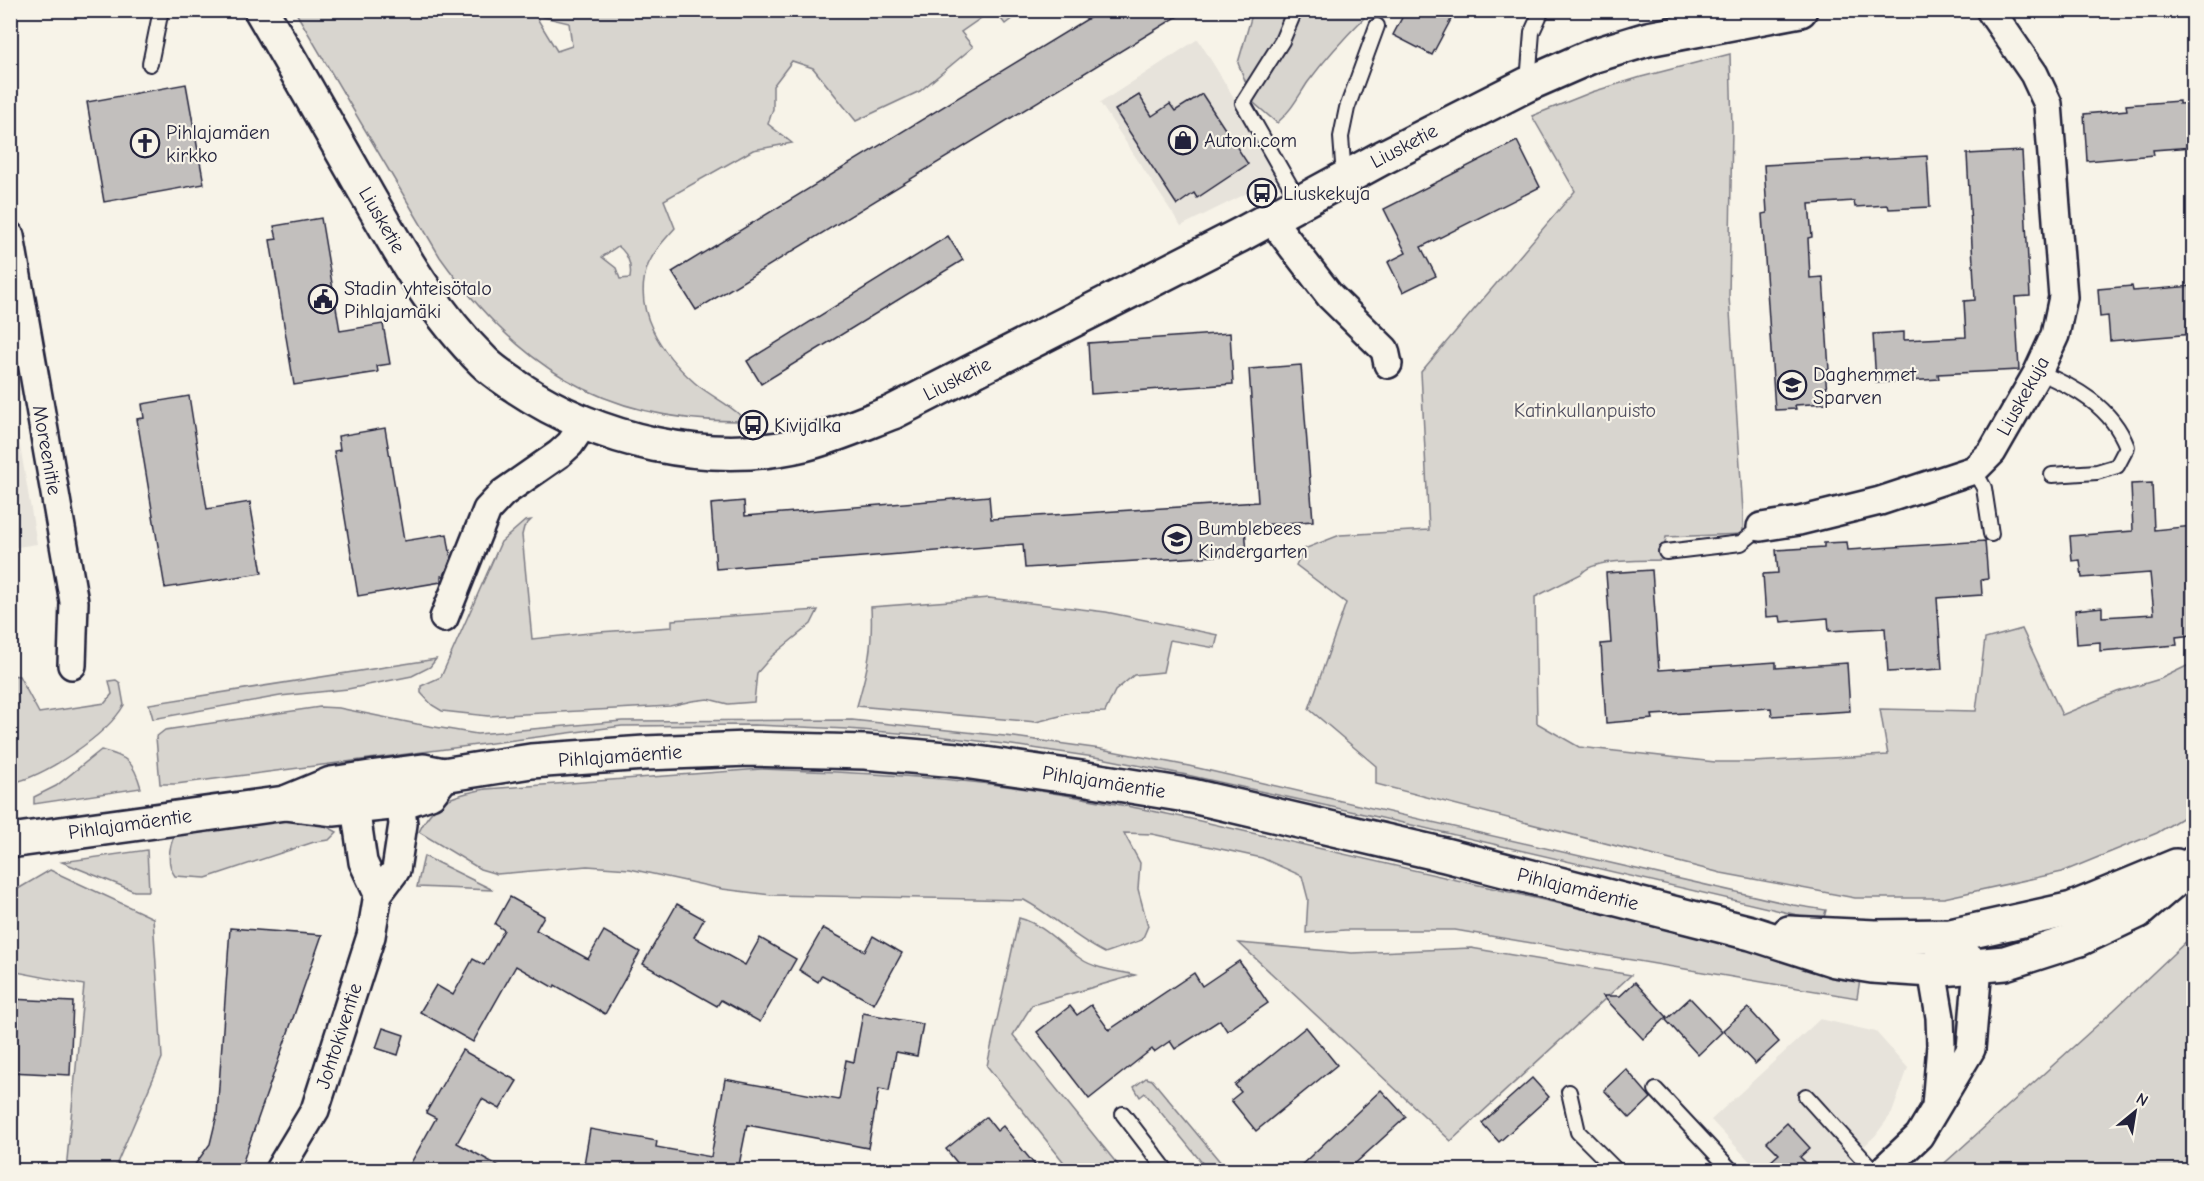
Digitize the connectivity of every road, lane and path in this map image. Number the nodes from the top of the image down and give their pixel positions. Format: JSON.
{"nodes":[{"id":1,"x":161,"y":10,"type":"edge"},
{"id":2,"x":261,"y":10,"type":"edge"},
{"id":3,"x":1295,"y":10,"type":"edge"},
{"id":4,"x":1542,"y":10,"type":"edge"},
{"id":5,"x":1800,"y":10,"type":"edge"},
{"id":6,"x":1990,"y":10,"type":"edge"},
{"id":7,"x":1377,"y":26,"type":"dead end"},
{"id":8,"x":150,"y":64,"type":"dead end"},
{"id":9,"x":1528,"y":84,"type":"junction"},
{"id":10,"x":1344,"y":179,"type":"junction"},
{"id":11,"x":1300,"y":202,"type":"junction"},
{"id":12,"x":1271,"y":219,"type":"junction"},
{"id":13,"x":10,"y":236,"type":"edge"},
{"id":14,"x":1388,"y":364,"type":"dead end"},
{"id":15,"x":2038,"y":372,"type":"junction"},
{"id":16,"x":585,"y":422,"type":"junction"},
{"id":17,"x":1974,"y":470,"type":"junction"},
{"id":18,"x":2052,"y":476,"type":"dead end"},
{"id":19,"x":1761,"y":527,"type":"joint"},
{"id":20,"x":1991,"y":534,"type":"dead end"},
{"id":21,"x":1666,"y":552,"type":"dead end"},
{"id":22,"x":444,"y":618,"type":"dead end"},
{"id":23,"x":72,"y":665,"type":"dead end"},
{"id":24,"x":443,"y":775,"type":"junction"},
{"id":25,"x":377,"y":777,"type":"junction"},
{"id":26,"x":400,"y":802,"type":"junction"},
{"id":27,"x":285,"y":803,"type":"junction"},
{"id":28,"x":355,"y":807,"type":"junction"},
{"id":29,"x":10,"y":841,"type":"edge"},
{"id":30,"x":2193,"y":861,"type":"edge"},
{"id":31,"x":378,"y":894,"type":"junction"},
{"id":32,"x":1751,"y":933,"type":"junction"},
{"id":33,"x":1950,"y":936,"type":"junction"},
{"id":34,"x":1978,"y":967,"type":"junction"},
{"id":35,"x":1932,"y":970,"type":"junction"},
{"id":36,"x":1656,"y":1090,"type":"dead end"},
{"id":37,"x":1569,"y":1092,"type":"dead end"},
{"id":38,"x":1806,"y":1096,"type":"dead end"},
{"id":39,"x":1936,"y":1106,"type":"junction"},
{"id":40,"x":1123,"y":1114,"type":"dead end"},
{"id":41,"x":279,"y":1170,"type":"edge"},
{"id":42,"x":1166,"y":1170,"type":"edge"},
{"id":43,"x":1616,"y":1170,"type":"edge"},
{"id":44,"x":1731,"y":1170,"type":"edge"},
{"id":45,"x":1874,"y":1170,"type":"edge"},
{"id":46,"x":1883,"y":1170,"type":"edge"}],
"edges":[{"from":1,"to":8,"type":"lane"},
{"from":2,"to":16,"type":"main road","name":"Liusketie"},
{"from":3,"to":11,"type":"lane"},
{"from":4,"to":9,"type":"lane"},
{"from":5,"to":9,"type":"main road","name":"Liusketie"},
{"from":6,"to":15,"type":"street","name":"Liuskekuja"},
{"from":7,"to":10,"type":"lane"},
{"from":9,"to":10,"type":"main road","name":"Liusketie"},
{"from":10,"to":11,"type":"main road","name":"Liusketie"},
{"from":11,"to":12,"type":"main road","name":"Liusketie"},
{"from":12,"to":14,"type":"street"},
{"from":12,"to":16,"type":"main road","name":"Liusketie"},
{"from":13,"to":23,"type":"street","name":"Moreenitie"},
{"from":15,"to":17,"type":"street","name":"Liuskekuja"},
{"from":15,"to":18,"type":"lane"},
{"from":16,"to":22,"type":"street"},
{"from":17,"to":19,"type":"street","name":"Liuskekuja"},
{"from":17,"to":20,"type":"lane"},
{"from":19,"to":21,"type":"lane","name":"Liuskekuja"},
{"from":24,"to":25,"type":"main road","name":"Pihlajamäentie"},
{"from":24,"to":26,"type":"main road","name":"Pihlajamäentie"},
{"from":24,"to":32,"type":"main road","name":"Pihlajamäentie"},
{"from":25,"to":26,"type":"street"},
{"from":25,"to":27,"type":"main road","name":"Pihlajamäentie"},
{"from":25,"to":28,"type":"street"},
{"from":26,"to":28,"type":"main road","name":"Pihlajamäentie"},
{"from":26,"to":31,"type":"street","name":"Johtokiventie"},
{"from":27,"to":28,"type":"main road","name":"Pihlajamäentie"},
{"from":27,"to":29,"type":"main road","name":"Pihlajamäentie"},
{"from":28,"to":31,"type":"street"},
{"from":30,"to":33,"type":"main road","name":"Pihlajamäentie"},
{"from":30,"to":34,"type":"main road","name":"Pihlajamäentie"},
{"from":31,"to":41,"type":"street","name":"Johtokiventie"},
{"from":32,"to":33,"type":"main road","name":"Pihlajamäentie"},
{"from":32,"to":35,"type":"main road","name":"Pihlajamäentie"},
{"from":33,"to":34,"type":"street"},
{"from":33,"to":35,"type":"street"},
{"from":34,"to":35,"type":"main road","name":"Pihlajamäentie"},
{"from":34,"to":39,"type":"street"},
{"from":35,"to":39,"type":"street"},
{"from":36,"to":44,"type":"lane"},
{"from":37,"to":43,"type":"lane"},
{"from":38,"to":45,"type":"lane"},
{"from":39,"to":46,"type":"street"},
{"from":40,"to":42,"type":"lane"}]}
